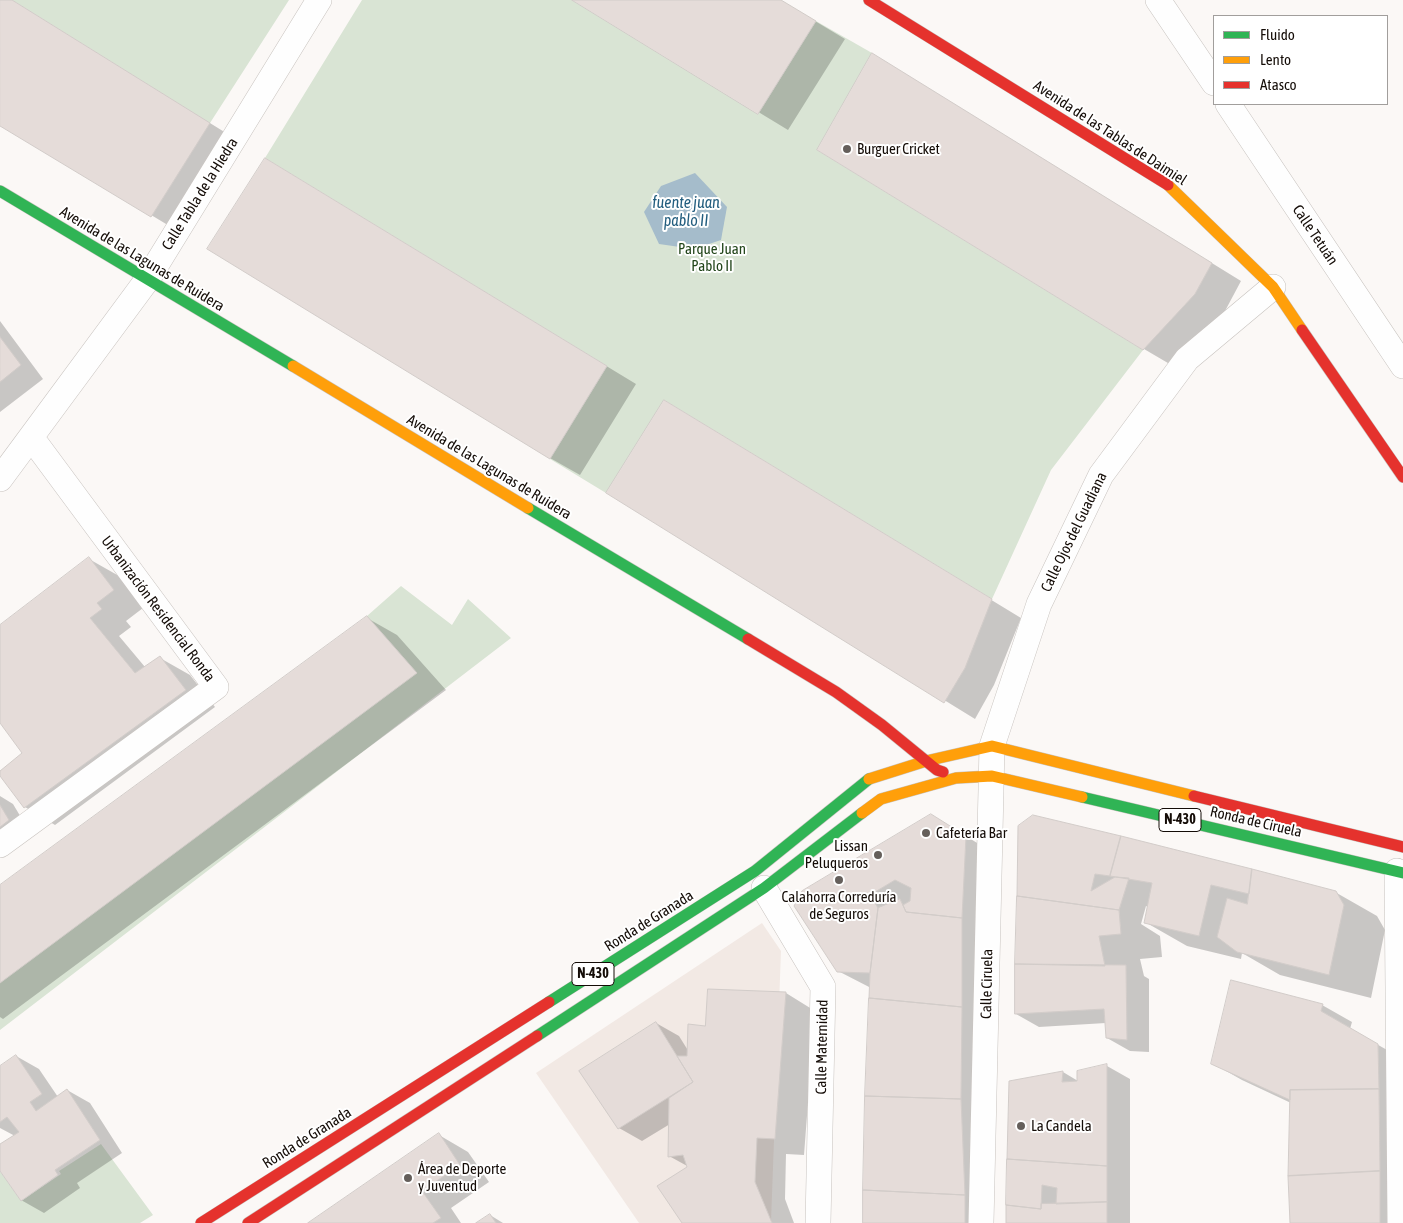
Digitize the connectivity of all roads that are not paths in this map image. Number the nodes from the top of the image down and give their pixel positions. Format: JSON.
{"nodes":[{"id":1,"x":320,"y":0,"type":"edge"},
{"id":2,"x":869,"y":0,"type":"edge"},
{"id":3,"x":1158,"y":0,"type":"edge"},
{"id":4,"x":1213,"y":82,"type":"edge"},
{"id":5,"x":1229,"y":105,"type":"edge"},
{"id":6,"x":0,"y":191,"type":"edge"},
{"id":7,"x":147,"y":280,"type":"junction"},
{"id":8,"x":1273,"y":287,"type":"junction"},
{"id":9,"x":1403,"y":366,"type":"edge"},
{"id":10,"x":31,"y":438,"type":"junction"},
{"id":11,"x":1403,"y":477,"type":"edge"},
{"id":12,"x":0,"y":479,"type":"edge"},
{"id":13,"x":992,"y":746,"type":"junction"},
{"id":14,"x":926,"y":761,"type":"junction"},
{"id":15,"x":992,"y":776,"type":"junction"},
{"id":16,"x":956,"y":778,"type":"junction"},
{"id":17,"x":0,"y":845,"type":"edge"},
{"id":18,"x":1403,"y":847,"type":"edge"},
{"id":19,"x":1400,"y":872,"type":"edge"},
{"id":20,"x":764,"y":888,"type":"junction"},
{"id":21,"x":201,"y":1223,"type":"edge"},
{"id":22,"x":248,"y":1223,"type":"edge"},
{"id":23,"x":818,"y":1223,"type":"edge"},
{"id":24,"x":981,"y":1223,"type":"edge"},
{"id":25,"x":1400,"y":1223,"type":"edge"}],
"edges":[{"from":1,"to":7,"type":"street","name":"Calle Tabla de la Hiedra"},
{"from":2,"to":8,"type":"main road","name":"Avenida de las Tablas de Daimiel"},
{"from":3,"to":4,"type":"street"},
{"from":5,"to":9,"type":"street","name":"Calle Tetuán"},
{"from":6,"to":7,"type":"main road","name":"Avenida de las Lagunas de Ruidera"},
{"from":7,"to":10,"type":"street","name":"Calle Tabla de la Hiedra"},
{"from":7,"to":14,"type":"main road","name":"Avenida de las Lagunas de Ruidera"},
{"from":8,"to":11,"type":"main road","name":"Avenida de las Tablas de Daimiel"},
{"from":8,"to":13,"type":"street","name":"Calle Ojos del Guadiana"},
{"from":10,"to":12,"type":"street","name":"Calle Tabla de la Hiedra"},
{"from":10,"to":17,"type":"street","name":"Urbanización Residencial Ronda"},
{"from":13,"to":14,"type":"main road","name":"Ronda de Granada","number":"N-430"},
{"from":13,"to":15,"type":"street","name":"Calle Ciruela"},
{"from":13,"to":18,"type":"main road","name":"Ronda de Ciruela","number":"N-430"},
{"from":14,"to":16,"type":"main road","name":"Avenida de las Lagunas de Ruidera"},
{"from":14,"to":21,"type":"main road","name":"Ronda de Granada","number":"N-430"},
{"from":15,"to":16,"type":"main road","name":"Ronda de Ciruela","number":"N-430"},
{"from":15,"to":19,"type":"main road","name":"Ronda de Ciruela","number":"N-430"},
{"from":15,"to":24,"type":"street","name":"Calle Ciruela"},
{"from":16,"to":20,"type":"main road","number":"N-430"},
{"from":19,"to":25,"type":"street"},
{"from":20,"to":22,"type":"main road","number":"N-430"},
{"from":20,"to":23,"type":"street","name":"Calle Maternidad"}]}
